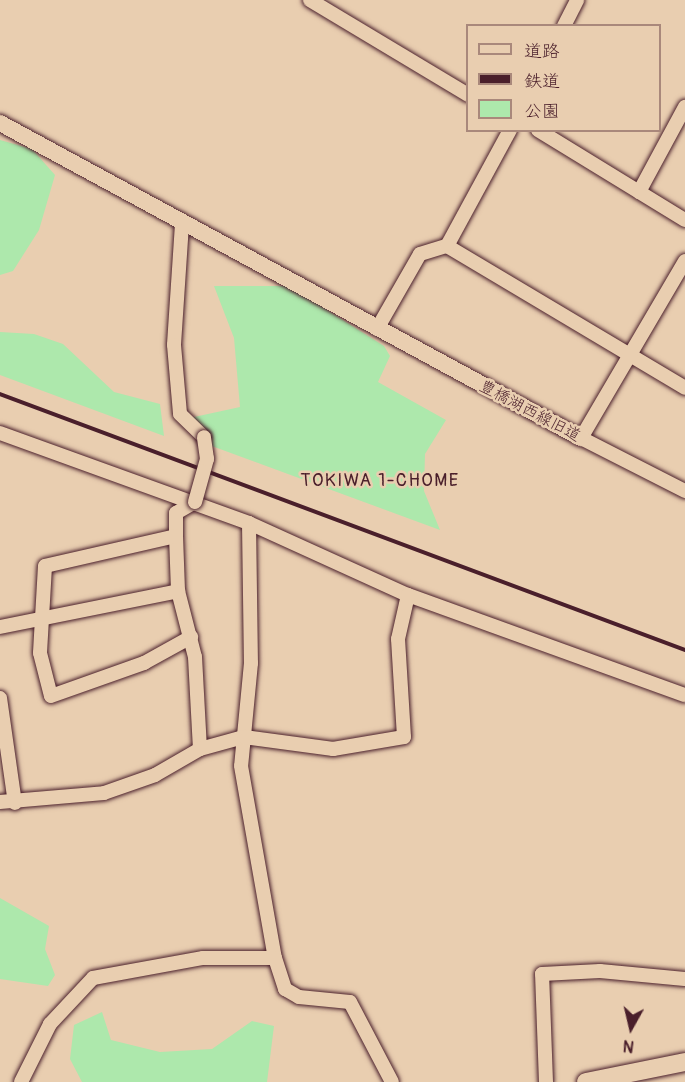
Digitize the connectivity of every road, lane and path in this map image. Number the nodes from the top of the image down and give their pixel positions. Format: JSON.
{"nodes":[{"id":1,"x":310,"y":0,"type":"edge"},
{"id":2,"x":577,"y":0,"type":"edge"},
{"id":3,"x":565,"y":24,"type":"edge"},
{"id":4,"x":466,"y":93,"type":"edge"},
{"id":5,"x":685,"y":107,"type":"edge"},
{"id":6,"x":0,"y":123,"type":"edge"},
{"id":7,"x":509,"y":132,"type":"edge"},
{"id":8,"x":541,"y":132,"type":"edge"},
{"id":9,"x":639,"y":192,"type":"junction"},
{"id":10,"x":685,"y":220,"type":"edge"},
{"id":11,"x":182,"y":224,"type":"junction"},
{"id":12,"x":447,"y":246,"type":"junction"},
{"id":13,"x":685,"y":261,"type":"edge"},
{"id":14,"x":378,"y":329,"type":"junction"},
{"id":15,"x":628,"y":354,"type":"junction"},
{"id":16,"x":685,"y":388,"type":"edge"},
{"id":17,"x":0,"y":433,"type":"edge"},
{"id":18,"x":582,"y":438,"type":"junction"},
{"id":19,"x":685,"y":491,"type":"edge"},
{"id":20,"x":195,"y":502,"type":"junction"},
{"id":21,"x":249,"y":523,"type":"junction"},
{"id":22,"x":176,"y":536,"type":"junction"},
{"id":23,"x":178,"y":591,"type":"junction"},
{"id":24,"x":408,"y":595,"type":"junction"},
{"id":25,"x":40,"y":619,"type":"junction"},
{"id":26,"x":0,"y":627,"type":"edge"},
{"id":27,"x":191,"y":637,"type":"junction"},
{"id":28,"x":685,"y":694,"type":"edge"},
{"id":29,"x":0,"y":698,"type":"edge"},
{"id":30,"x":243,"y":737,"type":"junction"},
{"id":31,"x":200,"y":748,"type":"junction"},
{"id":32,"x":0,"y":802,"type":"edge"},
{"id":33,"x":15,"y":803,"type":"junction"},
{"id":34,"x":275,"y":958,"type":"junction"},
{"id":35,"x":685,"y":980,"type":"edge"},
{"id":36,"x":685,"y":1062,"type":"edge"},
{"id":37,"x":21,"y":1082,"type":"edge"},
{"id":38,"x":392,"y":1082,"type":"edge"},
{"id":39,"x":546,"y":1082,"type":"edge"},
{"id":40,"x":586,"y":1082,"type":"edge"}],
"edges":[{"from":1,"to":4,"type":"street"},
{"from":2,"to":3,"type":"street"},
{"from":5,"to":9,"type":"street"},
{"from":6,"to":11,"type":"street","name":"豊橋湖西線旧道"},
{"from":7,"to":12,"type":"street"},
{"from":8,"to":9,"type":"street"},
{"from":9,"to":10,"type":"street"},
{"from":11,"to":14,"type":"street","name":"豊橋湖西線旧道"},
{"from":11,"to":20,"type":"street","bridge":true},
{"from":12,"to":14,"type":"street"},
{"from":12,"to":15,"type":"street"},
{"from":13,"to":15,"type":"street"},
{"from":14,"to":18,"type":"street","name":"豊橋湖西線旧道"},
{"from":15,"to":16,"type":"street"},
{"from":15,"to":18,"type":"street"},
{"from":17,"to":20,"type":"street"},
{"from":18,"to":19,"type":"street","name":"豊橋湖西線旧道"},
{"from":20,"to":21,"type":"street"},
{"from":20,"to":22,"type":"street"},
{"from":21,"to":24,"type":"street"},
{"from":21,"to":30,"type":"street"},
{"from":22,"to":23,"type":"street"},
{"from":22,"to":25,"type":"street"},
{"from":23,"to":25,"type":"street"},
{"from":23,"to":27,"type":"street"},
{"from":24,"to":28,"type":"street"},
{"from":24,"to":30,"type":"street"},
{"from":25,"to":26,"type":"street"},
{"from":25,"to":27,"type":"street"},
{"from":27,"to":31,"type":"street"},
{"from":29,"to":33,"type":"street"},
{"from":30,"to":31,"type":"street"},
{"from":30,"to":34,"type":"street"},
{"from":31,"to":33,"type":"street"},
{"from":32,"to":33,"type":"street"},
{"from":34,"to":37,"type":"street"},
{"from":34,"to":38,"type":"street"},
{"from":35,"to":39,"type":"street"},
{"from":36,"to":40,"type":"main road"}]}
